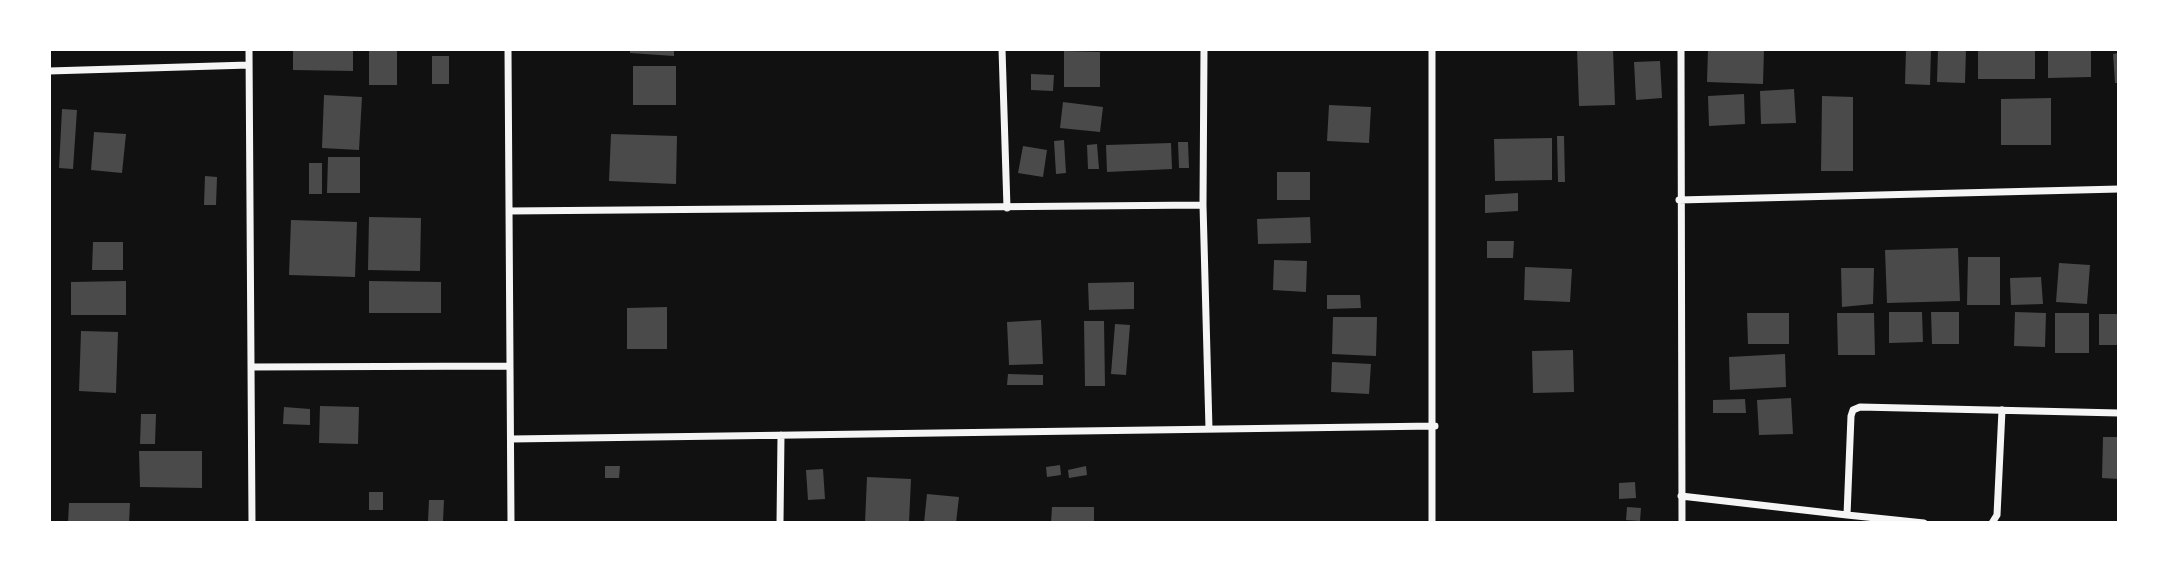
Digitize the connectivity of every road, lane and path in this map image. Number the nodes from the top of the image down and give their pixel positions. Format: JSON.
{"nodes":[{"id":1,"x":249,"y":49,"type":"edge"},
{"id":2,"x":508,"y":49,"type":"edge"},
{"id":3,"x":1002,"y":49,"type":"edge"},
{"id":4,"x":1204,"y":49,"type":"edge"},
{"id":5,"x":1432,"y":49,"type":"edge"},
{"id":6,"x":1681,"y":49,"type":"edge"},
{"id":7,"x":249,"y":65,"type":"junction"},
{"id":8,"x":49,"y":71,"type":"edge"},
{"id":9,"x":2119,"y":189,"type":"edge"},
{"id":10,"x":1679,"y":200,"type":"junction"},
{"id":11,"x":1203,"y":205,"type":"junction"},
{"id":12,"x":1007,"y":208,"type":"junction"},
{"id":13,"x":509,"y":211,"type":"junction"},
{"id":14,"x":510,"y":366,"type":"junction"},
{"id":15,"x":251,"y":367,"type":"junction"},
{"id":16,"x":2001,"y":410,"type":"junction"},
{"id":17,"x":2119,"y":413,"type":"edge"},
{"id":18,"x":1435,"y":426,"type":"junction"},
{"id":19,"x":1209,"y":429,"type":"junction"},
{"id":20,"x":781,"y":435,"type":"junction"},
{"id":21,"x":511,"y":439,"type":"junction"},
{"id":22,"x":1682,"y":496,"type":"junction"},
{"id":23,"x":1847,"y":515,"type":"junction"},
{"id":24,"x":252,"y":523,"type":"edge"},
{"id":25,"x":511,"y":523,"type":"edge"},
{"id":26,"x":780,"y":523,"type":"edge"},
{"id":27,"x":1432,"y":523,"type":"edge"},
{"id":28,"x":1682,"y":523,"type":"edge"},
{"id":29,"x":1924,"y":523,"type":"edge"},
{"id":30,"x":1992,"y":523,"type":"edge"}],
"edges":[{"from":1,"to":7,"type":"street"},
{"from":2,"to":13,"type":"street"},
{"from":3,"to":12,"type":"street"},
{"from":4,"to":11,"type":"street"},
{"from":5,"to":18,"type":"street"},
{"from":6,"to":10,"type":"street"},
{"from":7,"to":8,"type":"street"},
{"from":7,"to":15,"type":"street"},
{"from":9,"to":10,"type":"street"},
{"from":10,"to":22,"type":"street"},
{"from":11,"to":12,"type":"street"},
{"from":11,"to":19,"type":"street"},
{"from":12,"to":13,"type":"street"},
{"from":13,"to":14,"type":"street"},
{"from":14,"to":15,"type":"street"},
{"from":14,"to":21,"type":"street"},
{"from":15,"to":24,"type":"street"},
{"from":16,"to":17,"type":"street"},
{"from":16,"to":23,"type":"street"},
{"from":16,"to":30,"type":"street"},
{"from":18,"to":19,"type":"street"},
{"from":18,"to":27,"type":"street"},
{"from":19,"to":20,"type":"street"},
{"from":20,"to":21,"type":"street"},
{"from":20,"to":26,"type":"street"},
{"from":21,"to":25,"type":"street"},
{"from":22,"to":23,"type":"street"},
{"from":22,"to":28,"type":"street"},
{"from":23,"to":29,"type":"street"}]}
